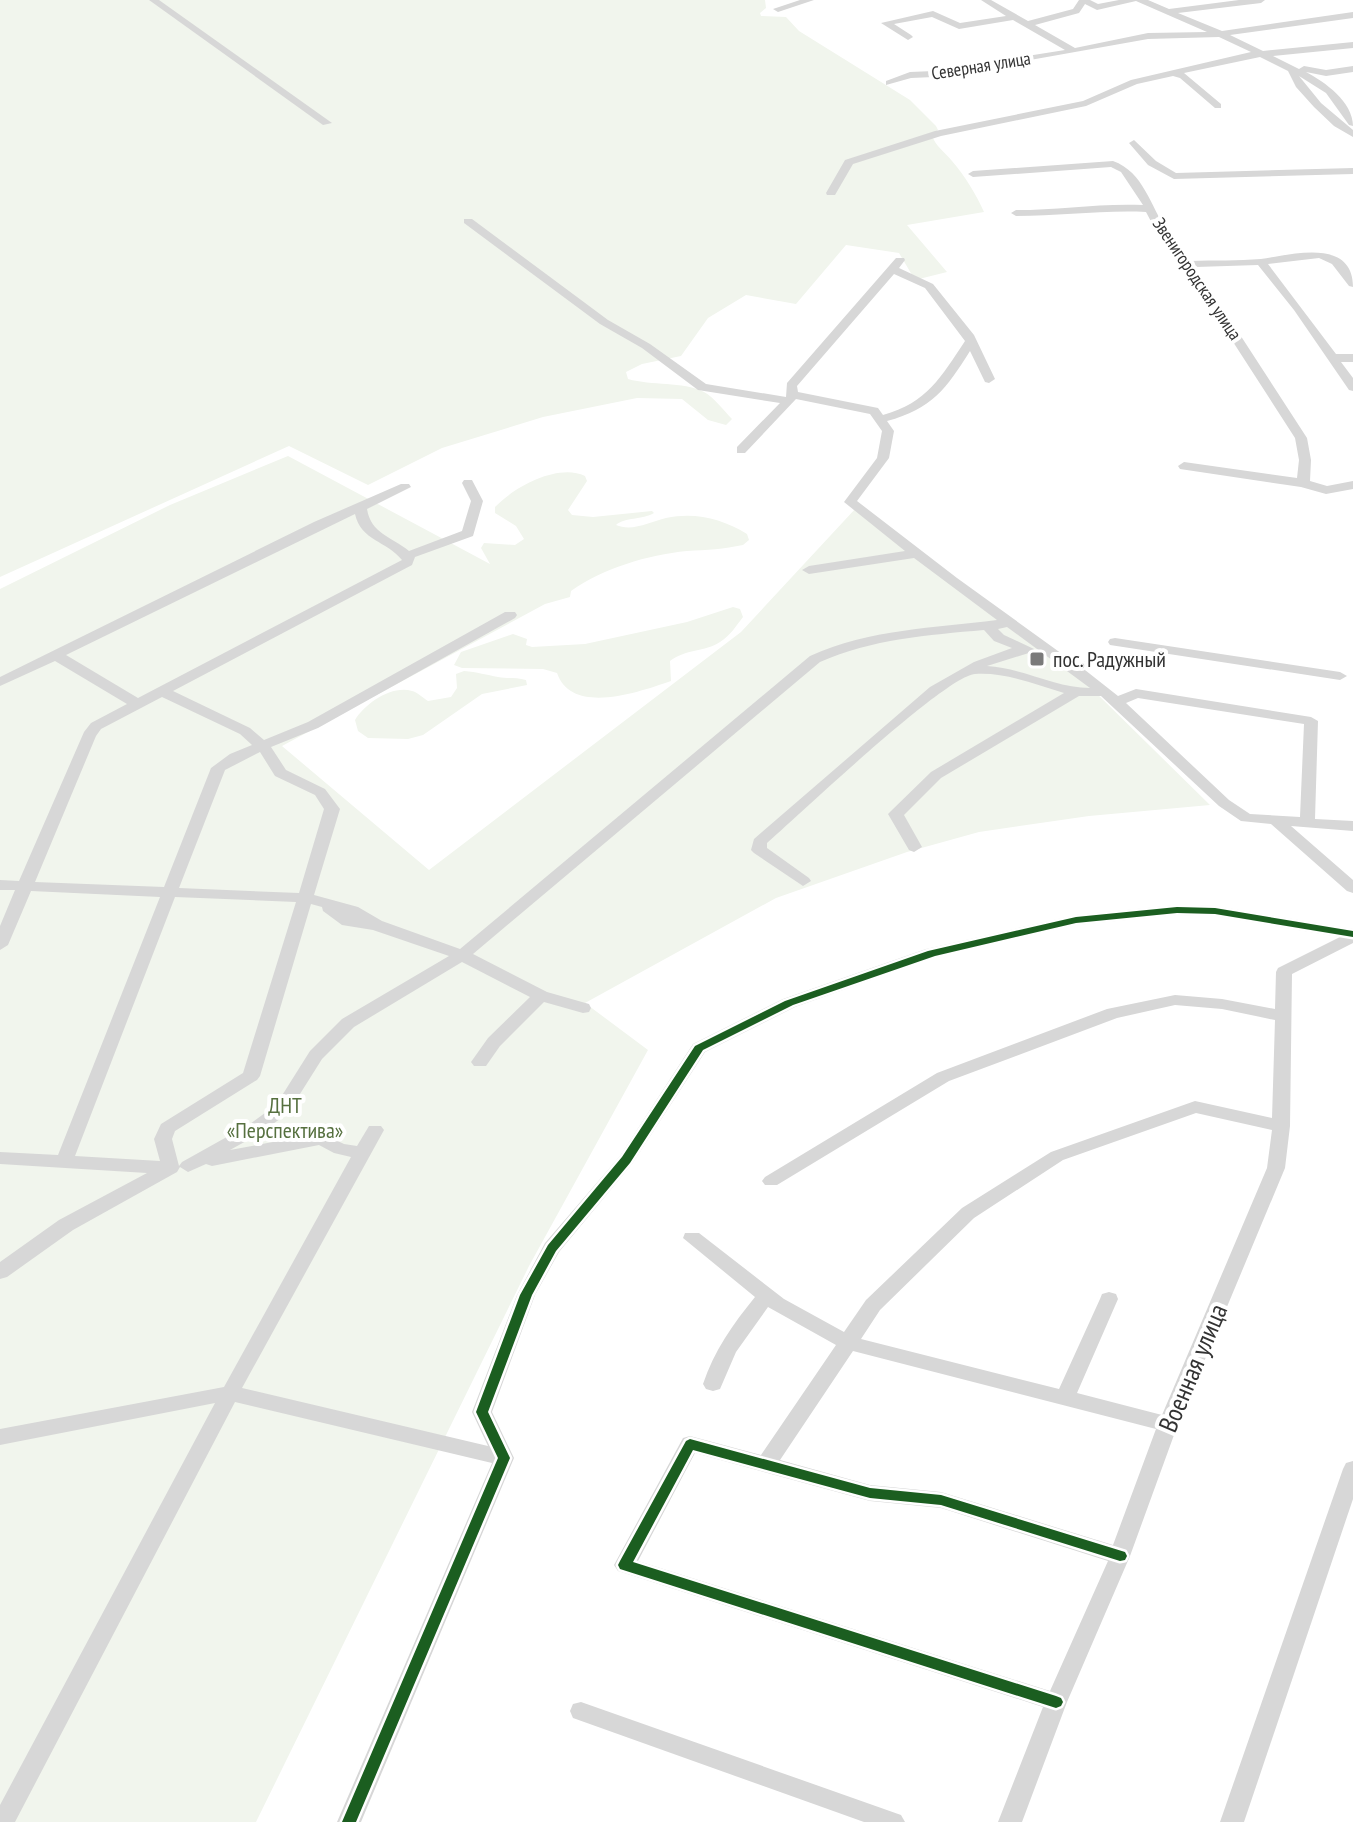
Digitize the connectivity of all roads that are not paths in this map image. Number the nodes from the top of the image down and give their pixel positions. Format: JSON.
{"nodes":[{"id":1,"x":153,"y":0,"type":"edge"},
{"id":2,"x":810,"y":0,"type":"edge"},
{"id":3,"x":985,"y":0,"type":"edge"},
{"id":4,"x":1083,"y":0,"type":"edge"},
{"id":5,"x":1133,"y":0,"type":"edge"},
{"id":6,"x":1140,"y":0,"type":"edge"},
{"id":7,"x":1261,"y":0,"type":"edge"},
{"id":8,"x":778,"y":9,"type":"dead end"},
{"id":9,"x":1181,"y":10,"type":"junction"},
{"id":10,"x":1169,"y":12,"type":"junction"},
{"id":11,"x":1353,"y":15,"type":"edge"},
{"id":12,"x":1014,"y":17,"type":"junction"},
{"id":13,"x":1027,"y":24,"type":"junction"},
{"id":14,"x":1226,"y":33,"type":"junction"},
{"id":15,"x":908,"y":37,"type":"dead end"},
{"id":16,"x":1353,"y":45,"type":"edge"},
{"id":17,"x":1074,"y":51,"type":"junction"},
{"id":18,"x":1276,"y":54,"type":"junction"},
{"id":19,"x":1264,"y":56,"type":"junction"},
{"id":20,"x":1292,"y":69,"type":"junction"},
{"id":21,"x":1353,"y":69,"type":"edge"},
{"id":22,"x":1174,"y":73,"type":"junction"},
{"id":23,"x":1326,"y":73,"type":"junction"},
{"id":24,"x":1316,"y":81,"type":"junction"},
{"id":25,"x":889,"y":83,"type":"dead end"},
{"id":26,"x":1218,"y":106,"type":"dead end"},
{"id":27,"x":327,"y":123,"type":"dead end"},
{"id":28,"x":1353,"y":123,"type":"edge"},
{"id":29,"x":1353,"y":134,"type":"edge"},
{"id":30,"x":1134,"y":143,"type":"dead end"},
{"id":31,"x":1353,"y":171,"type":"edge"},
{"id":32,"x":973,"y":174,"type":"dead end"},
{"id":33,"x":831,"y":193,"type":"dead end"},
{"id":34,"x":1151,"y":209,"type":"junction"},
{"id":35,"x":1016,"y":213,"type":"dead end"},
{"id":36,"x":468,"y":221,"type":"dead end"},
{"id":37,"x":1261,"y":262,"type":"junction"},
{"id":38,"x":1188,"y":264,"type":"junction"},
{"id":39,"x":1349,"y":273,"type":"edge"},
{"id":40,"x":1353,"y":284,"type":"edge"},
{"id":41,"x":971,"y":341,"type":"junction"},
{"id":42,"x":1333,"y":358,"type":"junction"},
{"id":43,"x":1353,"y":358,"type":"edge"},
{"id":44,"x":989,"y":379,"type":"dead end"},
{"id":45,"x":1353,"y":387,"type":"edge"},
{"id":46,"x":791,"y":398,"type":"junction"},
{"id":47,"x":882,"y":419,"type":"junction"},
{"id":48,"x":741,"y":450,"type":"dead end"},
{"id":49,"x":1184,"y":466,"type":"dead end"},
{"id":50,"x":468,"y":483,"type":"dead end"},
{"id":51,"x":1303,"y":483,"type":"junction"},
{"id":52,"x":1353,"y":485,"type":"edge"},
{"id":53,"x":405,"y":487,"type":"dead end"},
{"id":54,"x":360,"y":507,"type":"junction"},
{"id":55,"x":919,"y":553,"type":"junction"},
{"id":56,"x":407,"y":556,"type":"junction"},
{"id":57,"x":809,"y":570,"type":"dead end"},
{"id":58,"x":510,"y":615,"type":"dead end"},
{"id":59,"x":1010,"y":623,"type":"junction"},
{"id":60,"x":988,"y":626,"type":"junction"},
{"id":61,"x":1115,"y":642,"type":"dead end"},
{"id":62,"x":1027,"y":649,"type":"junction"},
{"id":63,"x":57,"y":656,"type":"junction"},
{"id":64,"x":1102,"y":660,"type":"dead end"},
{"id":65,"x":1071,"y":666,"type":"junction"},
{"id":66,"x":973,"y":670,"type":"junction"},
{"id":67,"x":1340,"y":676,"type":"dead end"},
{"id":68,"x":0,"y":682,"type":"edge"},
{"id":69,"x":162,"y":691,"type":"junction"},
{"id":70,"x":1076,"y":692,"type":"junction"},
{"id":71,"x":1111,"y":697,"type":"junction"},
{"id":72,"x":137,"y":704,"type":"junction"},
{"id":73,"x":263,"y":746,"type":"junction"},
{"id":74,"x":1276,"y":821,"type":"junction"},
{"id":75,"x":1307,"y":824,"type":"junction"},
{"id":76,"x":1353,"y":826,"type":"edge"},
{"id":77,"x":914,"y":847,"type":"dead end"},
{"id":78,"x":803,"y":881,"type":"dead end"},
{"id":79,"x":0,"y":885,"type":"edge"},
{"id":80,"x":25,"y":886,"type":"junction"},
{"id":81,"x":1353,"y":888,"type":"edge"},
{"id":82,"x":168,"y":892,"type":"junction"},
{"id":83,"x":314,"y":900,"type":"junction"},
{"id":84,"x":1353,"y":936,"type":"edge"},
{"id":85,"x":0,"y":945,"type":"edge"},
{"id":86,"x":462,"y":955,"type":"junction"},
{"id":87,"x":541,"y":996,"type":"junction"},
{"id":88,"x":583,"y":1008,"type":"dead end"},
{"id":89,"x":1281,"y":1016,"type":"junction"},
{"id":90,"x":480,"y":1062,"type":"dead end"},
{"id":91,"x":1281,"y":1126,"type":"junction"},
{"id":92,"x":375,"y":1130,"type":"dead end"},
{"id":93,"x":363,"y":1153,"type":"junction"},
{"id":94,"x":0,"y":1158,"type":"edge"},
{"id":95,"x":64,"y":1162,"type":"junction"},
{"id":96,"x":180,"y":1167,"type":"junction"},
{"id":97,"x":771,"y":1181,"type":"dead end"},
{"id":98,"x":692,"y":1238,"type":"dead end"},
{"id":99,"x":0,"y":1272,"type":"edge"},
{"id":100,"x":767,"y":1296,"type":"junction"},
{"id":101,"x":1109,"y":1299,"type":"dead end"},
{"id":102,"x":846,"y":1342,"type":"junction"},
{"id":103,"x":713,"y":1384,"type":"dead end"},
{"id":104,"x":230,"y":1393,"type":"junction"},
{"id":105,"x":1065,"y":1398,"type":"junction"},
{"id":106,"x":1168,"y":1424,"type":"junction"},
{"id":107,"x":0,"y":1437,"type":"edge"},
{"id":108,"x":504,"y":1458,"type":"junction"},
{"id":109,"x":765,"y":1466,"type":"junction"},
{"id":110,"x":1353,"y":1469,"type":"edge"},
{"id":111,"x":1120,"y":1556,"type":"junction"},
{"id":112,"x":1056,"y":1702,"type":"junction"},
{"id":113,"x":581,"y":1711,"type":"dead end"},
{"id":114,"x":3,"y":1822,"type":"edge"},
{"id":115,"x":349,"y":1822,"type":"edge"},
{"id":116,"x":893,"y":1822,"type":"edge"},
{"id":117,"x":1010,"y":1822,"type":"edge"},
{"id":118,"x":1232,"y":1822,"type":"edge"}],
"edges":[{"from":1,"to":27,"type":"street"},
{"from":2,"to":8,"type":"street"},
{"from":3,"to":12,"type":"street","name":"Северная улица"},
{"from":4,"to":5,"type":"street"},
{"from":4,"to":13,"type":"street","name":"Северная улица"},
{"from":6,"to":10,"type":"street"},
{"from":7,"to":9,"type":"street"},
{"from":9,"to":10,"type":"street"},
{"from":9,"to":14,"type":"street"},
{"from":10,"to":14,"type":"street"},
{"from":11,"to":14,"type":"street","name":"Северная улица"},
{"from":12,"to":13,"type":"street","name":"Северная улица"},
{"from":12,"to":15,"type":"street"},
{"from":13,"to":17,"type":"street","name":"Северная улица"},
{"from":14,"to":17,"type":"street","name":"Северная улица"},
{"from":14,"to":18,"type":"street"},
{"from":14,"to":19,"type":"street"},
{"from":16,"to":18,"type":"street"},
{"from":17,"to":25,"type":"street","name":"Северная улица"},
{"from":18,"to":19,"type":"street"},
{"from":18,"to":23,"type":"street"},
{"from":19,"to":20,"type":"street"},
{"from":19,"to":22,"type":"street"},
{"from":20,"to":24,"type":"street"},
{"from":20,"to":29,"type":"street"},
{"from":21,"to":23,"type":"street"},
{"from":22,"to":26,"type":"street"},
{"from":22,"to":33,"type":"street"},
{"from":23,"to":24,"type":"street"},
{"from":24,"to":28,"type":"street"},
{"from":30,"to":31,"type":"street"},
{"from":32,"to":34,"type":"street","name":"Звенигородская улица"},
{"from":34,"to":35,"type":"street"},
{"from":34,"to":38,"type":"street","name":"Звенигородская улица"},
{"from":36,"to":46,"type":"street"},
{"from":37,"to":38,"type":"street"},
{"from":37,"to":39,"type":"street"},
{"from":37,"to":42,"type":"street"},
{"from":38,"to":51,"type":"street","name":"Звенигородская улица"},
{"from":39,"to":40,"type":"street"},
{"from":41,"to":44,"type":"street"},
{"from":41,"to":46,"type":"street"},
{"from":41,"to":47,"type":"street"},
{"from":42,"to":43,"type":"street"},
{"from":42,"to":45,"type":"street"},
{"from":46,"to":47,"type":"street"},
{"from":46,"to":48,"type":"street"},
{"from":47,"to":55,"type":"street"},
{"from":49,"to":51,"type":"street"},
{"from":50,"to":56,"type":"street"},
{"from":51,"to":52,"type":"street"},
{"from":53,"to":54,"type":"street"},
{"from":54,"to":56,"type":"street"},
{"from":54,"to":63,"type":"street"},
{"from":55,"to":57,"type":"street"},
{"from":55,"to":59,"type":"street"},
{"from":56,"to":69,"type":"street"},
{"from":58,"to":73,"type":"street"},
{"from":59,"to":60,"type":"street"},
{"from":59,"to":65,"type":"street"},
{"from":60,"to":62,"type":"street"},
{"from":60,"to":86,"type":"street"},
{"from":61,"to":67,"type":"street"},
{"from":62,"to":65,"type":"street"},
{"from":62,"to":66,"type":"street"},
{"from":63,"to":68,"type":"street"},
{"from":63,"to":72,"type":"street"},
{"from":64,"to":65,"type":"street"},
{"from":65,"to":71,"type":"street"},
{"from":66,"to":70,"type":"street"},
{"from":66,"to":78,"type":"street"},
{"from":69,"to":72,"type":"street"},
{"from":69,"to":73,"type":"street"},
{"from":70,"to":71,"type":"street"},
{"from":70,"to":77,"type":"street"},
{"from":71,"to":74,"type":"street"},
{"from":71,"to":75,"type":"street"},
{"from":72,"to":80,"type":"street"},
{"from":73,"to":82,"type":"street"},
{"from":73,"to":83,"type":"street"},
{"from":74,"to":75,"type":"street"},
{"from":74,"to":81,"type":"street"},
{"from":75,"to":76,"type":"street"},
{"from":79,"to":80,"type":"street"},
{"from":80,"to":82,"type":"street"},
{"from":80,"to":85,"type":"street"},
{"from":82,"to":83,"type":"street"},
{"from":82,"to":95,"type":"street"},
{"from":83,"to":86,"type":"street"},
{"from":83,"to":96,"type":"street"},
{"from":84,"to":89,"type":"street","name":"Военная улица"},
{"from":84,"to":108,"type":"street"},
{"from":86,"to":87,"type":"street"},
{"from":86,"to":96,"type":"street"},
{"from":87,"to":88,"type":"street"},
{"from":87,"to":90,"type":"street"},
{"from":89,"to":91,"type":"street","name":"Военная улица"},
{"from":89,"to":97,"type":"street"},
{"from":91,"to":102,"type":"street"},
{"from":91,"to":106,"type":"street","name":"Военная улица"},
{"from":92,"to":93,"type":"street"},
{"from":93,"to":96,"type":"street"},
{"from":93,"to":104,"type":"street"},
{"from":94,"to":95,"type":"street"},
{"from":95,"to":96,"type":"street"},
{"from":96,"to":99,"type":"street"},
{"from":98,"to":100,"type":"street"},
{"from":100,"to":102,"type":"street"},
{"from":100,"to":103,"type":"street"},
{"from":101,"to":105,"type":"street"},
{"from":102,"to":105,"type":"street"},
{"from":102,"to":109,"type":"street"},
{"from":104,"to":107,"type":"street"},
{"from":104,"to":108,"type":"street"},
{"from":104,"to":114,"type":"street"},
{"from":105,"to":106,"type":"street"},
{"from":106,"to":111,"type":"street","name":"Военная улица"},
{"from":108,"to":115,"type":"street"},
{"from":109,"to":111,"type":"street"},
{"from":109,"to":112,"type":"street"},
{"from":110,"to":118,"type":"street"},
{"from":111,"to":112,"type":"street","name":"Военная улица"},
{"from":112,"to":117,"type":"street","name":"Военная улица"},
{"from":113,"to":116,"type":"street"}]}
